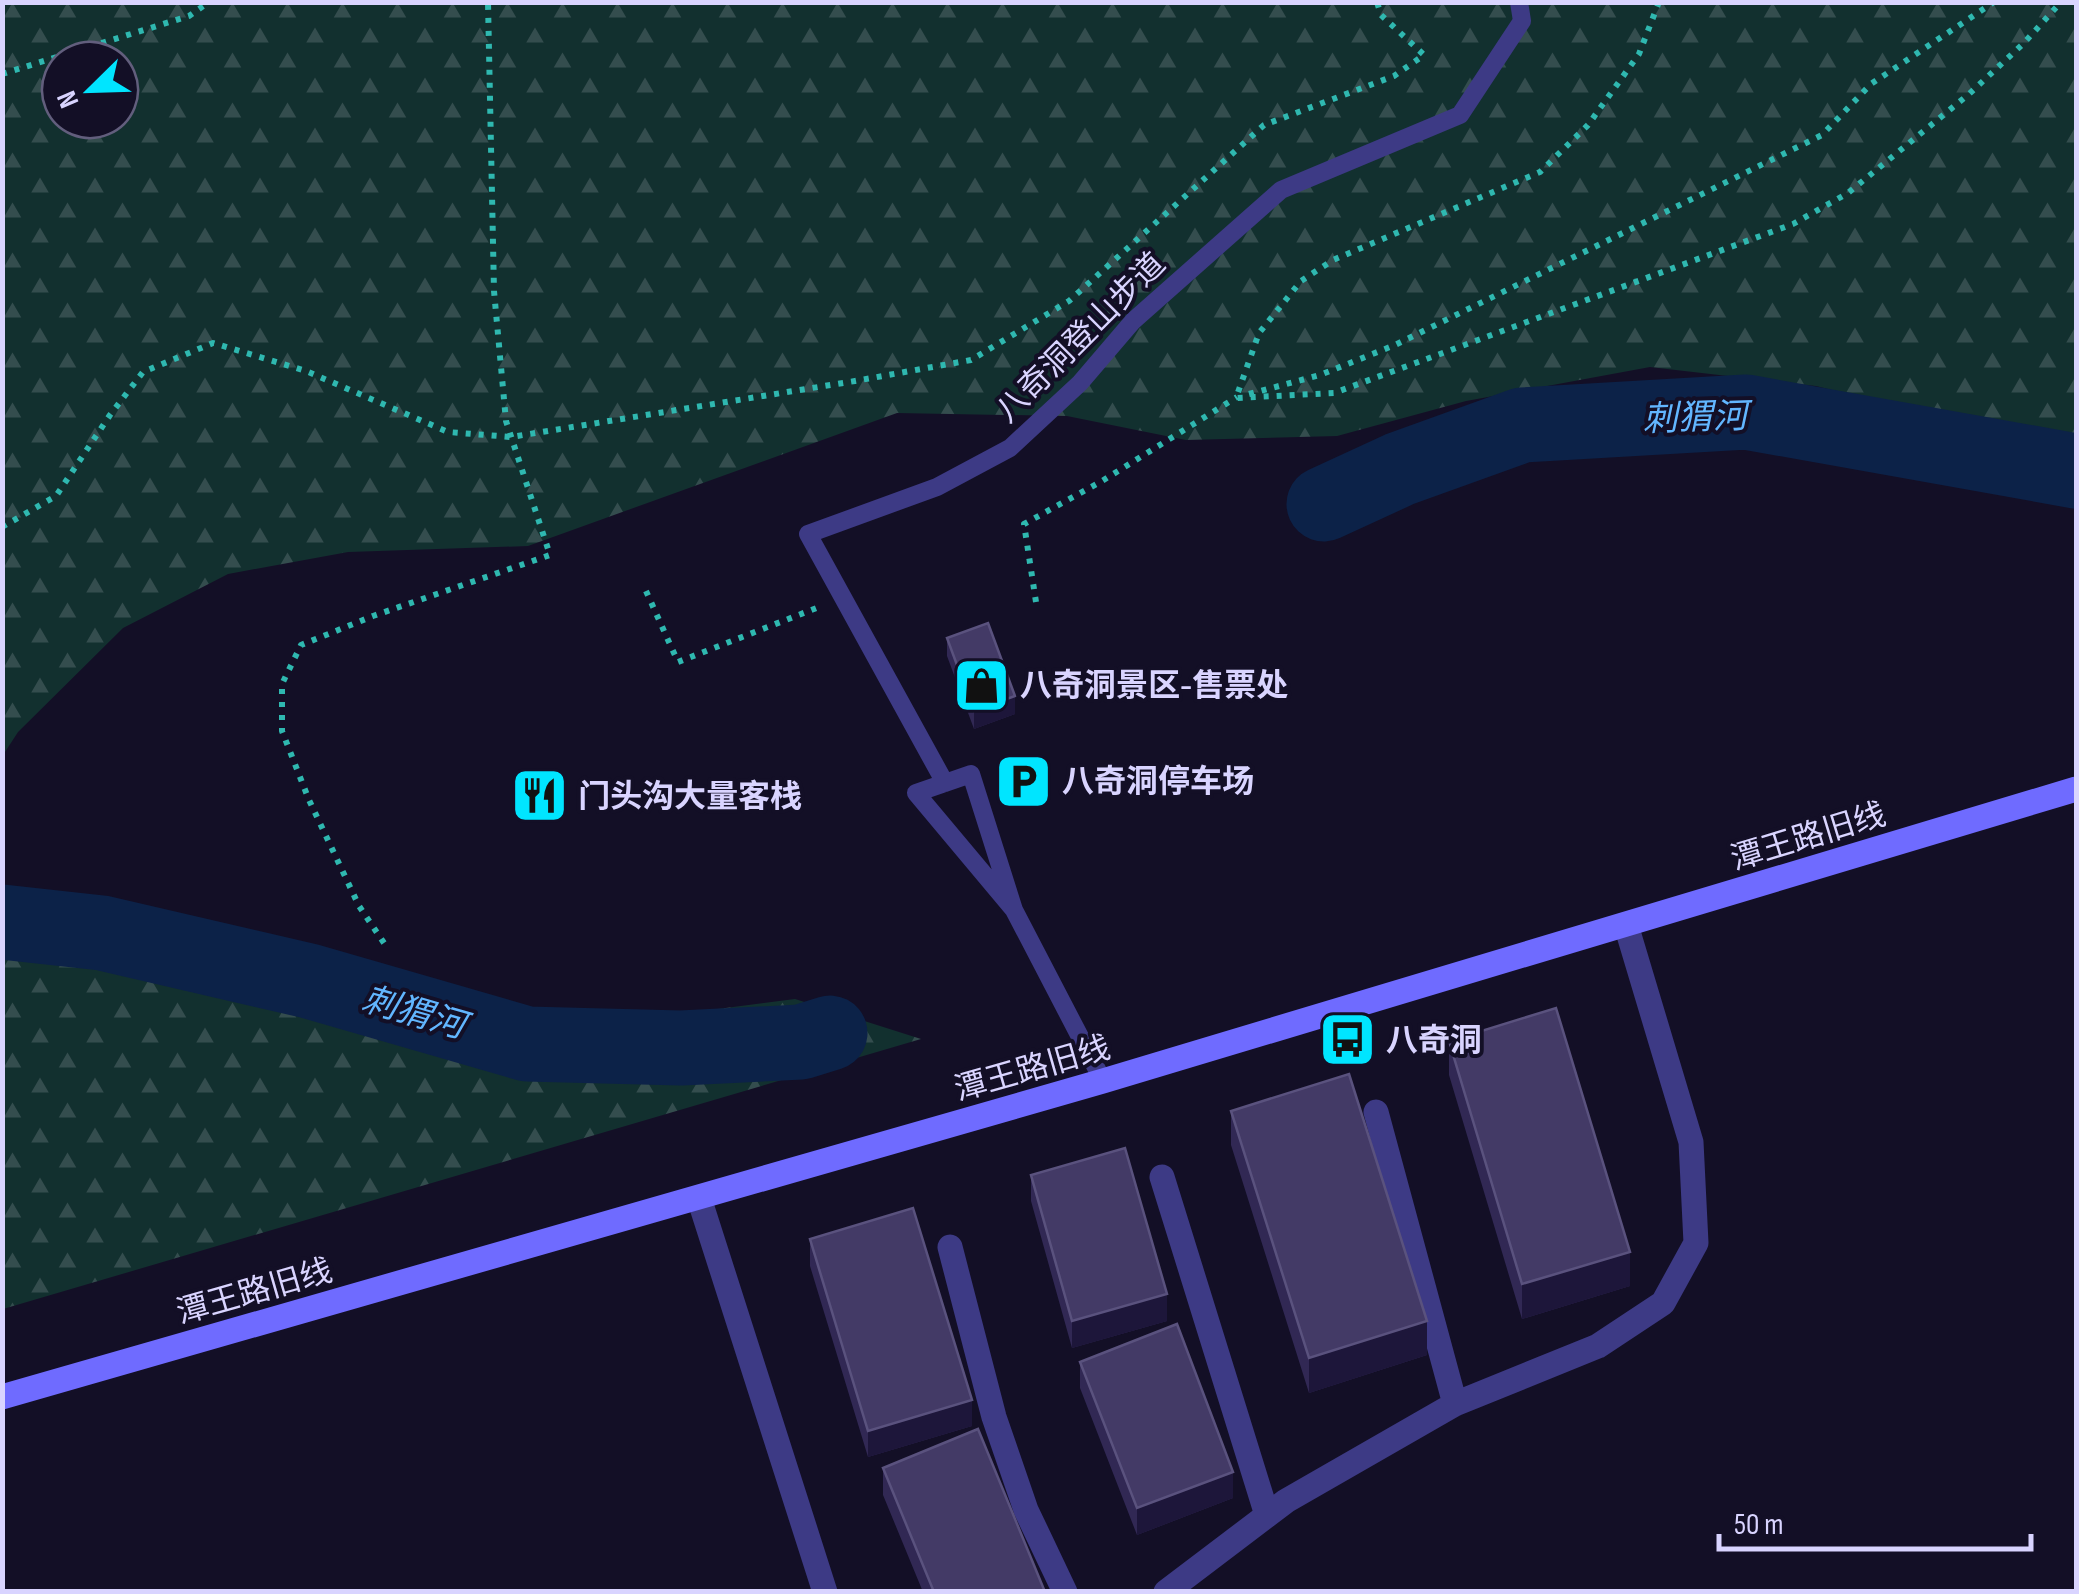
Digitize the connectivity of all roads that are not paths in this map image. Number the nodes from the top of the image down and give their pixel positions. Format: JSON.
{"nodes":[{"id":1,"x":1519,"y":2,"type":"edge"},
{"id":2,"x":944,"y":783,"type":"junction"},
{"id":3,"x":2076,"y":789,"type":"edge"},
{"id":4,"x":1014,"y":910,"type":"junction"},
{"id":5,"x":1626,"y":925,"type":"junction"},
{"id":6,"x":1103,"y":1081,"type":"junction"},
{"id":7,"x":1376,"y":1112,"type":"dead end"},
{"id":8,"x":1162,"y":1177,"type":"dead end"},
{"id":9,"x":699,"y":1198,"type":"junction"},
{"id":10,"x":950,"y":1247,"type":"dead end"},
{"id":11,"x":2,"y":1397,"type":"edge"},
{"id":12,"x":1456,"y":1404,"type":"junction"},
{"id":13,"x":1267,"y":1515,"type":"junction"},
{"id":14,"x":825,"y":1592,"type":"edge"},
{"id":15,"x":1066,"y":1592,"type":"edge"},
{"id":16,"x":1166,"y":1592,"type":"edge"}],
"edges":[{"from":1,"to":2,"type":"lane","name":"八奇洞登山步道"},
{"from":2,"to":4,"type":"lane"},
{"from":2,"to":4,"type":"lane"},
{"from":3,"to":5,"type":"main road","name":"潭王路旧线"},
{"from":4,"to":6,"type":"lane"},
{"from":5,"to":6,"type":"main road","name":"潭王路旧线"},
{"from":5,"to":12,"type":"street"},
{"from":6,"to":9,"type":"main road","name":"潭王路旧线"},
{"from":7,"to":12,"type":"street"},
{"from":8,"to":13,"type":"street"},
{"from":9,"to":11,"type":"main road","name":"潭王路旧线"},
{"from":9,"to":14,"type":"street"},
{"from":10,"to":15,"type":"street"},
{"from":12,"to":13,"type":"street"},
{"from":13,"to":16,"type":"street"}]}
